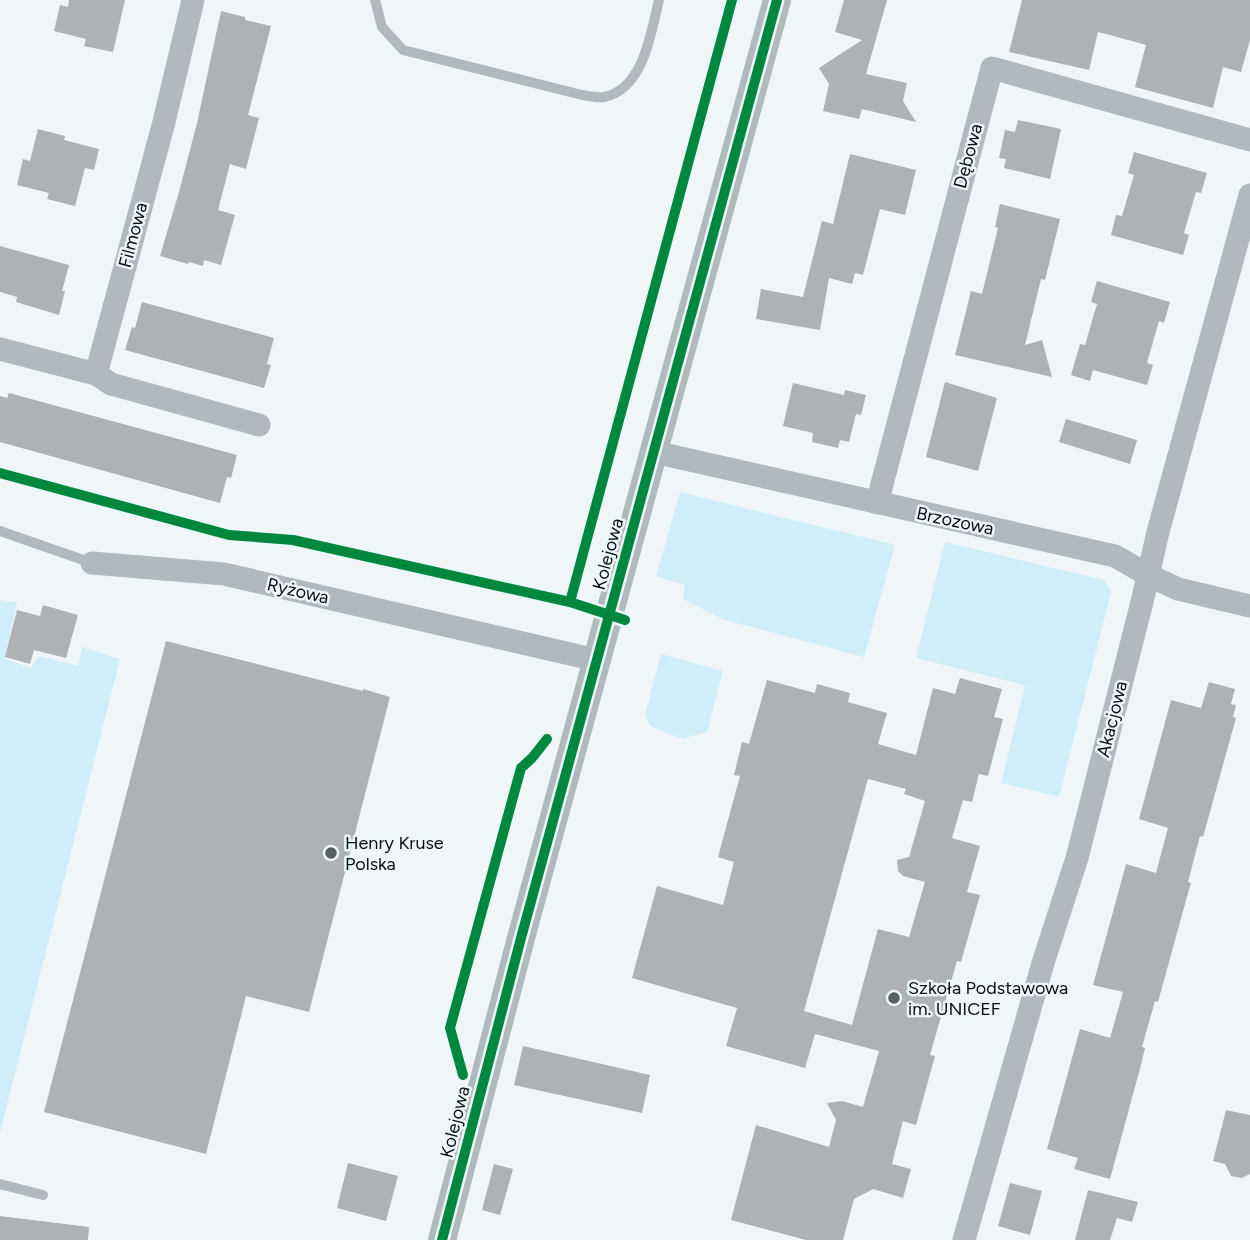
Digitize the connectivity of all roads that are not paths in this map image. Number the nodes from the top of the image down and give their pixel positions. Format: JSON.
{"nodes":[{"id":1,"x":193,"y":0,"type":"edge"},
{"id":2,"x":375,"y":0,"type":"edge"},
{"id":3,"x":659,"y":0,"type":"edge"},
{"id":4,"x":777,"y":0,"type":"edge"},
{"id":5,"x":1250,"y":140,"type":"edge"},
{"id":6,"x":1250,"y":195,"type":"edge"},
{"id":7,"x":0,"y":349,"type":"edge"},
{"id":8,"x":96,"y":374,"type":"junction"},
{"id":9,"x":259,"y":425,"type":"dead end"},
{"id":10,"x":654,"y":452,"type":"junction"},
{"id":11,"x":877,"y":503,"type":"junction"},
{"id":12,"x":0,"y":531,"type":"edge"},
{"id":13,"x":92,"y":563,"type":"joint"},
{"id":14,"x":1147,"y":575,"type":"junction"},
{"id":15,"x":1250,"y":607,"type":"edge"},
{"id":16,"x":596,"y":660,"type":"junction"},
{"id":17,"x":0,"y":1184,"type":"edge"},
{"id":18,"x":43,"y":1195,"type":"dead end"},
{"id":19,"x":442,"y":1240,"type":"edge"},
{"id":20,"x":964,"y":1240,"type":"edge"}],
"edges":[{"from":1,"to":8,"type":"street","name":"Filmowa"},
{"from":2,"to":3,"type":"lane"},
{"from":4,"to":10,"type":"street","name":"Kolejowa"},
{"from":5,"to":11,"type":"street","name":"Dębowa"},
{"from":6,"to":14,"type":"street","name":"Akacjowa"},
{"from":7,"to":8,"type":"street"},
{"from":8,"to":9,"type":"street"},
{"from":10,"to":11,"type":"street","name":"Brzozowa"},
{"from":10,"to":16,"type":"street","name":"Kolejowa"},
{"from":11,"to":14,"type":"street","name":"Brzozowa"},
{"from":12,"to":13,"type":"lane","name":"Ryżowa"},
{"from":13,"to":16,"type":"street","name":"Ryżowa"},
{"from":14,"to":15,"type":"street","name":"Brzozowa"},
{"from":14,"to":20,"type":"street","name":"Akacjowa"},
{"from":16,"to":19,"type":"street","name":"Kolejowa"},
{"from":17,"to":18,"type":"lane"}]}
